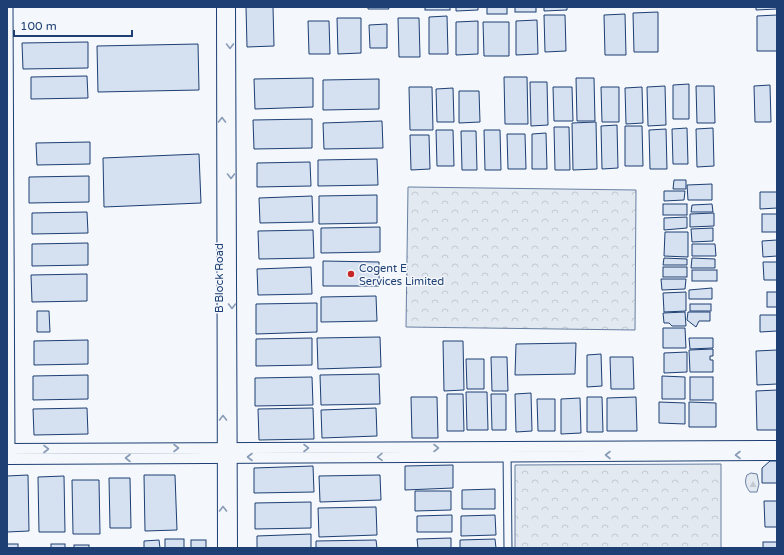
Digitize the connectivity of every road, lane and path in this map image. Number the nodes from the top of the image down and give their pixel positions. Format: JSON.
{"nodes":[{"id":1,"x":9,"y":7,"type":"edge"},
{"id":2,"x":222,"y":7,"type":"edge"},
{"id":3,"x":230,"y":7,"type":"edge"},
{"id":4,"x":777,"y":446,"type":"edge"},
{"id":5,"x":507,"y":452,"type":"junction"},
{"id":6,"x":228,"y":453,"type":"junction"},
{"id":7,"x":9,"y":454,"type":"edge"},
{"id":8,"x":777,"y":455,"type":"edge"},
{"id":9,"x":222,"y":548,"type":"edge"},
{"id":10,"x":232,"y":548,"type":"edge"},
{"id":11,"x":508,"y":548,"type":"edge"}],
"edges":[{"from":1,"to":7,"type":"street"},
{"from":6,"to":2,"type":"street","name":"B Block Road","one_way":true},
{"from":3,"to":6,"type":"street","name":"B Block Road","one_way":true},
{"from":4,"to":5,"type":"street"},
{"from":5,"to":6,"type":"street"},
{"from":8,"to":5,"type":"street","one_way":true},
{"from":5,"to":11,"type":"street"},
{"from":6,"to":7,"type":"street"},
{"from":9,"to":6,"type":"street","name":"B Block Road","one_way":true},
{"from":6,"to":10,"type":"street","name":"B Block Road"}]}
